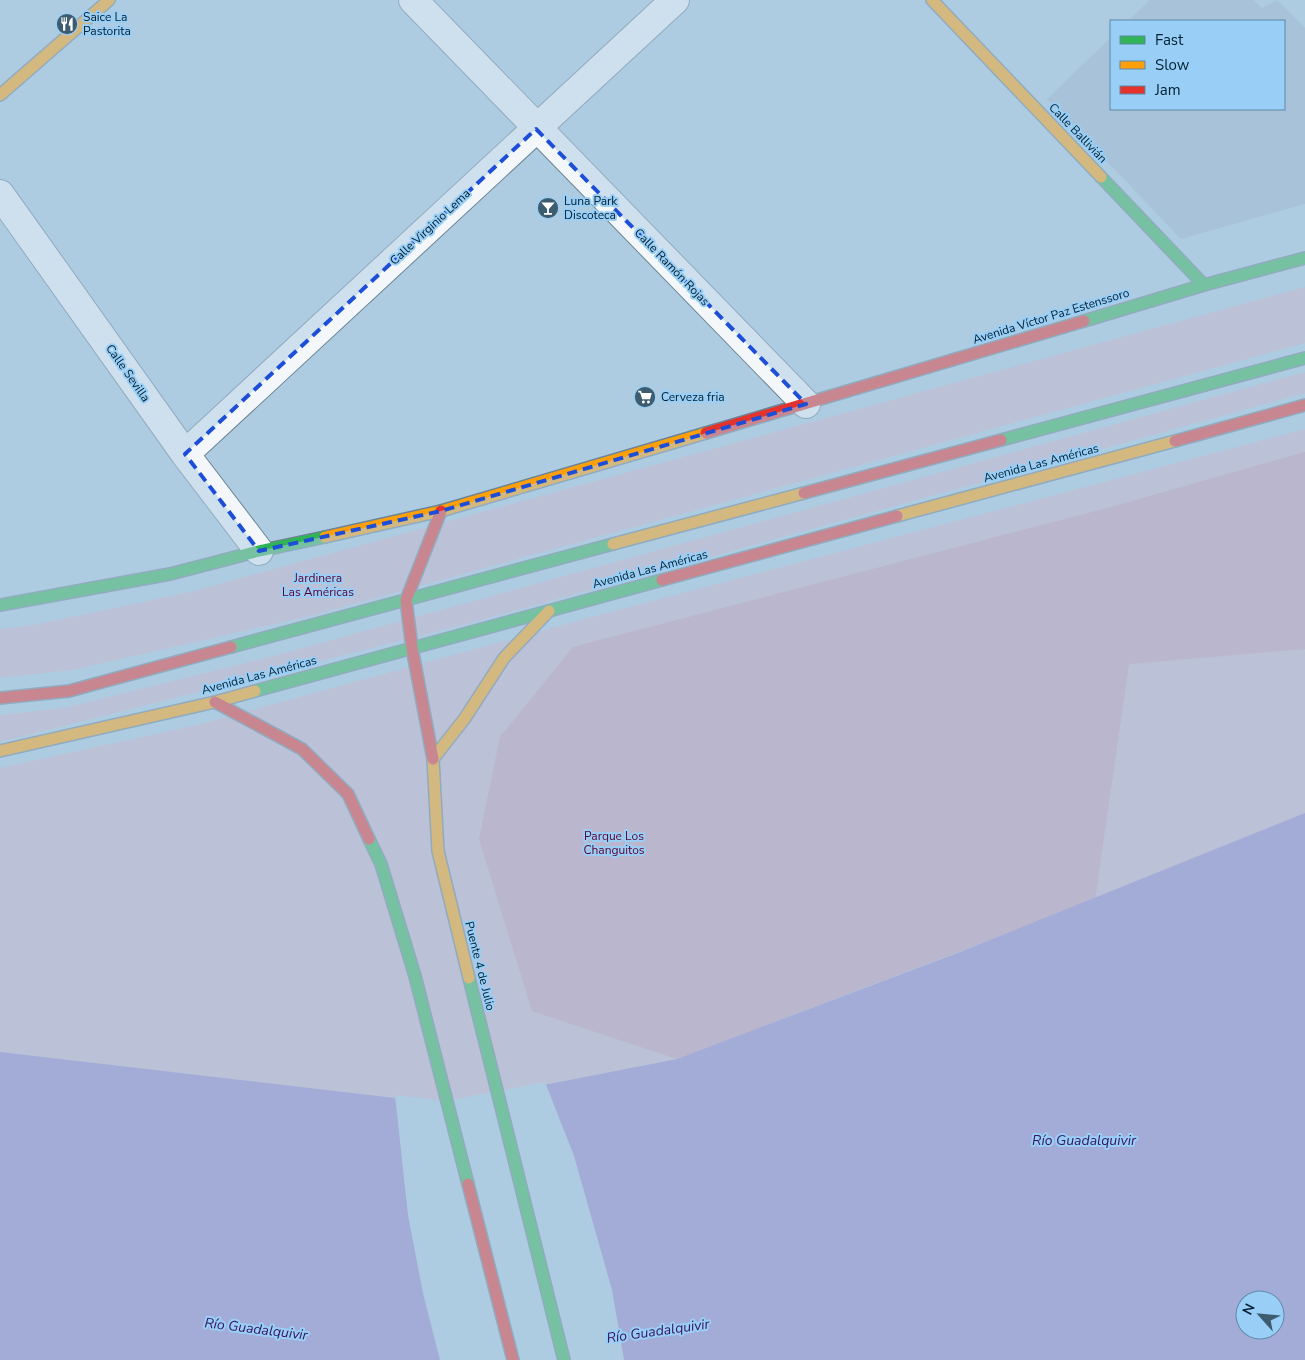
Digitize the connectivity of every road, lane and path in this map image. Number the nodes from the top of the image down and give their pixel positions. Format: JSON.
{"nodes":[{"id":1,"x":109,"y":0,"type":"edge"},
{"id":2,"x":413,"y":0,"type":"edge"},
{"id":3,"x":675,"y":0,"type":"edge"},
{"id":4,"x":932,"y":0,"type":"edge"},
{"id":5,"x":0,"y":95,"type":"edge"},
{"id":6,"x":536,"y":129,"type":"junction"},
{"id":7,"x":0,"y":194,"type":"edge"},
{"id":8,"x":1305,"y":258,"type":"edge"},
{"id":9,"x":1204,"y":285,"type":"junction"},
{"id":10,"x":1305,"y":358,"type":"edge"},
{"id":11,"x":806,"y":404,"type":"junction"},
{"id":12,"x":1305,"y":405,"type":"edge"},
{"id":13,"x":185,"y":454,"type":"junction"},
{"id":14,"x":441,"y":511,"type":"junction"},
{"id":15,"x":259,"y":551,"type":"junction"},
{"id":16,"x":406,"y":600,"type":"junction"},
{"id":17,"x":0,"y":605,"type":"edge"},
{"id":18,"x":549,"y":611,"type":"junction"},
{"id":19,"x":412,"y":648,"type":"junction"},
{"id":20,"x":0,"y":698,"type":"edge"},
{"id":21,"x":215,"y":702,"type":"junction"},
{"id":22,"x":0,"y":751,"type":"edge"},
{"id":23,"x":433,"y":759,"type":"junction"},
{"id":24,"x":512,"y":1360,"type":"edge"},
{"id":25,"x":564,"y":1360,"type":"edge"}],
"edges":[{"from":1,"to":5,"type":"main road"},
{"from":2,"to":6,"type":"street","name":"Calle Ramón Rojas"},
{"from":3,"to":6,"type":"street","name":"Calle Virginio Lema"},
{"from":4,"to":9,"type":"main road","name":"Calle Ballivián"},
{"from":6,"to":11,"type":"street","name":"Calle Ramón Rojas"},
{"from":6,"to":13,"type":"street","name":"Calle Virginio Lema"},
{"from":7,"to":13,"type":"street","name":"Calle Sevilla"},
{"from":8,"to":9,"type":"main road","name":"Avenida Víctor Paz Estenssoro"},
{"from":9,"to":11,"type":"main road","name":"Avenida Víctor Paz Estenssoro"},
{"from":10,"to":16,"type":"main road"},
{"from":11,"to":14,"type":"main road"},
{"from":12,"to":18,"type":"main road","name":"Avenida Las Américas"},
{"from":13,"to":15,"type":"street","name":"Calle Sevilla"},
{"from":14,"to":15,"type":"main road"},
{"from":14,"to":16,"type":"main road"},
{"from":15,"to":17,"type":"main road"},
{"from":16,"to":19,"type":"main road","name":"Puente 4 de Julio"},
{"from":16,"to":20,"type":"main road"},
{"from":18,"to":19,"type":"main road","name":"Avenida Las Américas"},
{"from":18,"to":23,"type":"main road"},
{"from":19,"to":21,"type":"main road","name":"Avenida Las Américas"},
{"from":19,"to":23,"type":"main road","name":"Puente 4 de Julio"},
{"from":21,"to":22,"type":"main road","name":"Avenida Las Américas"},
{"from":21,"to":24,"type":"main road"},
{"from":23,"to":25,"type":"main road","name":"Puente 4 de Julio"}]}
